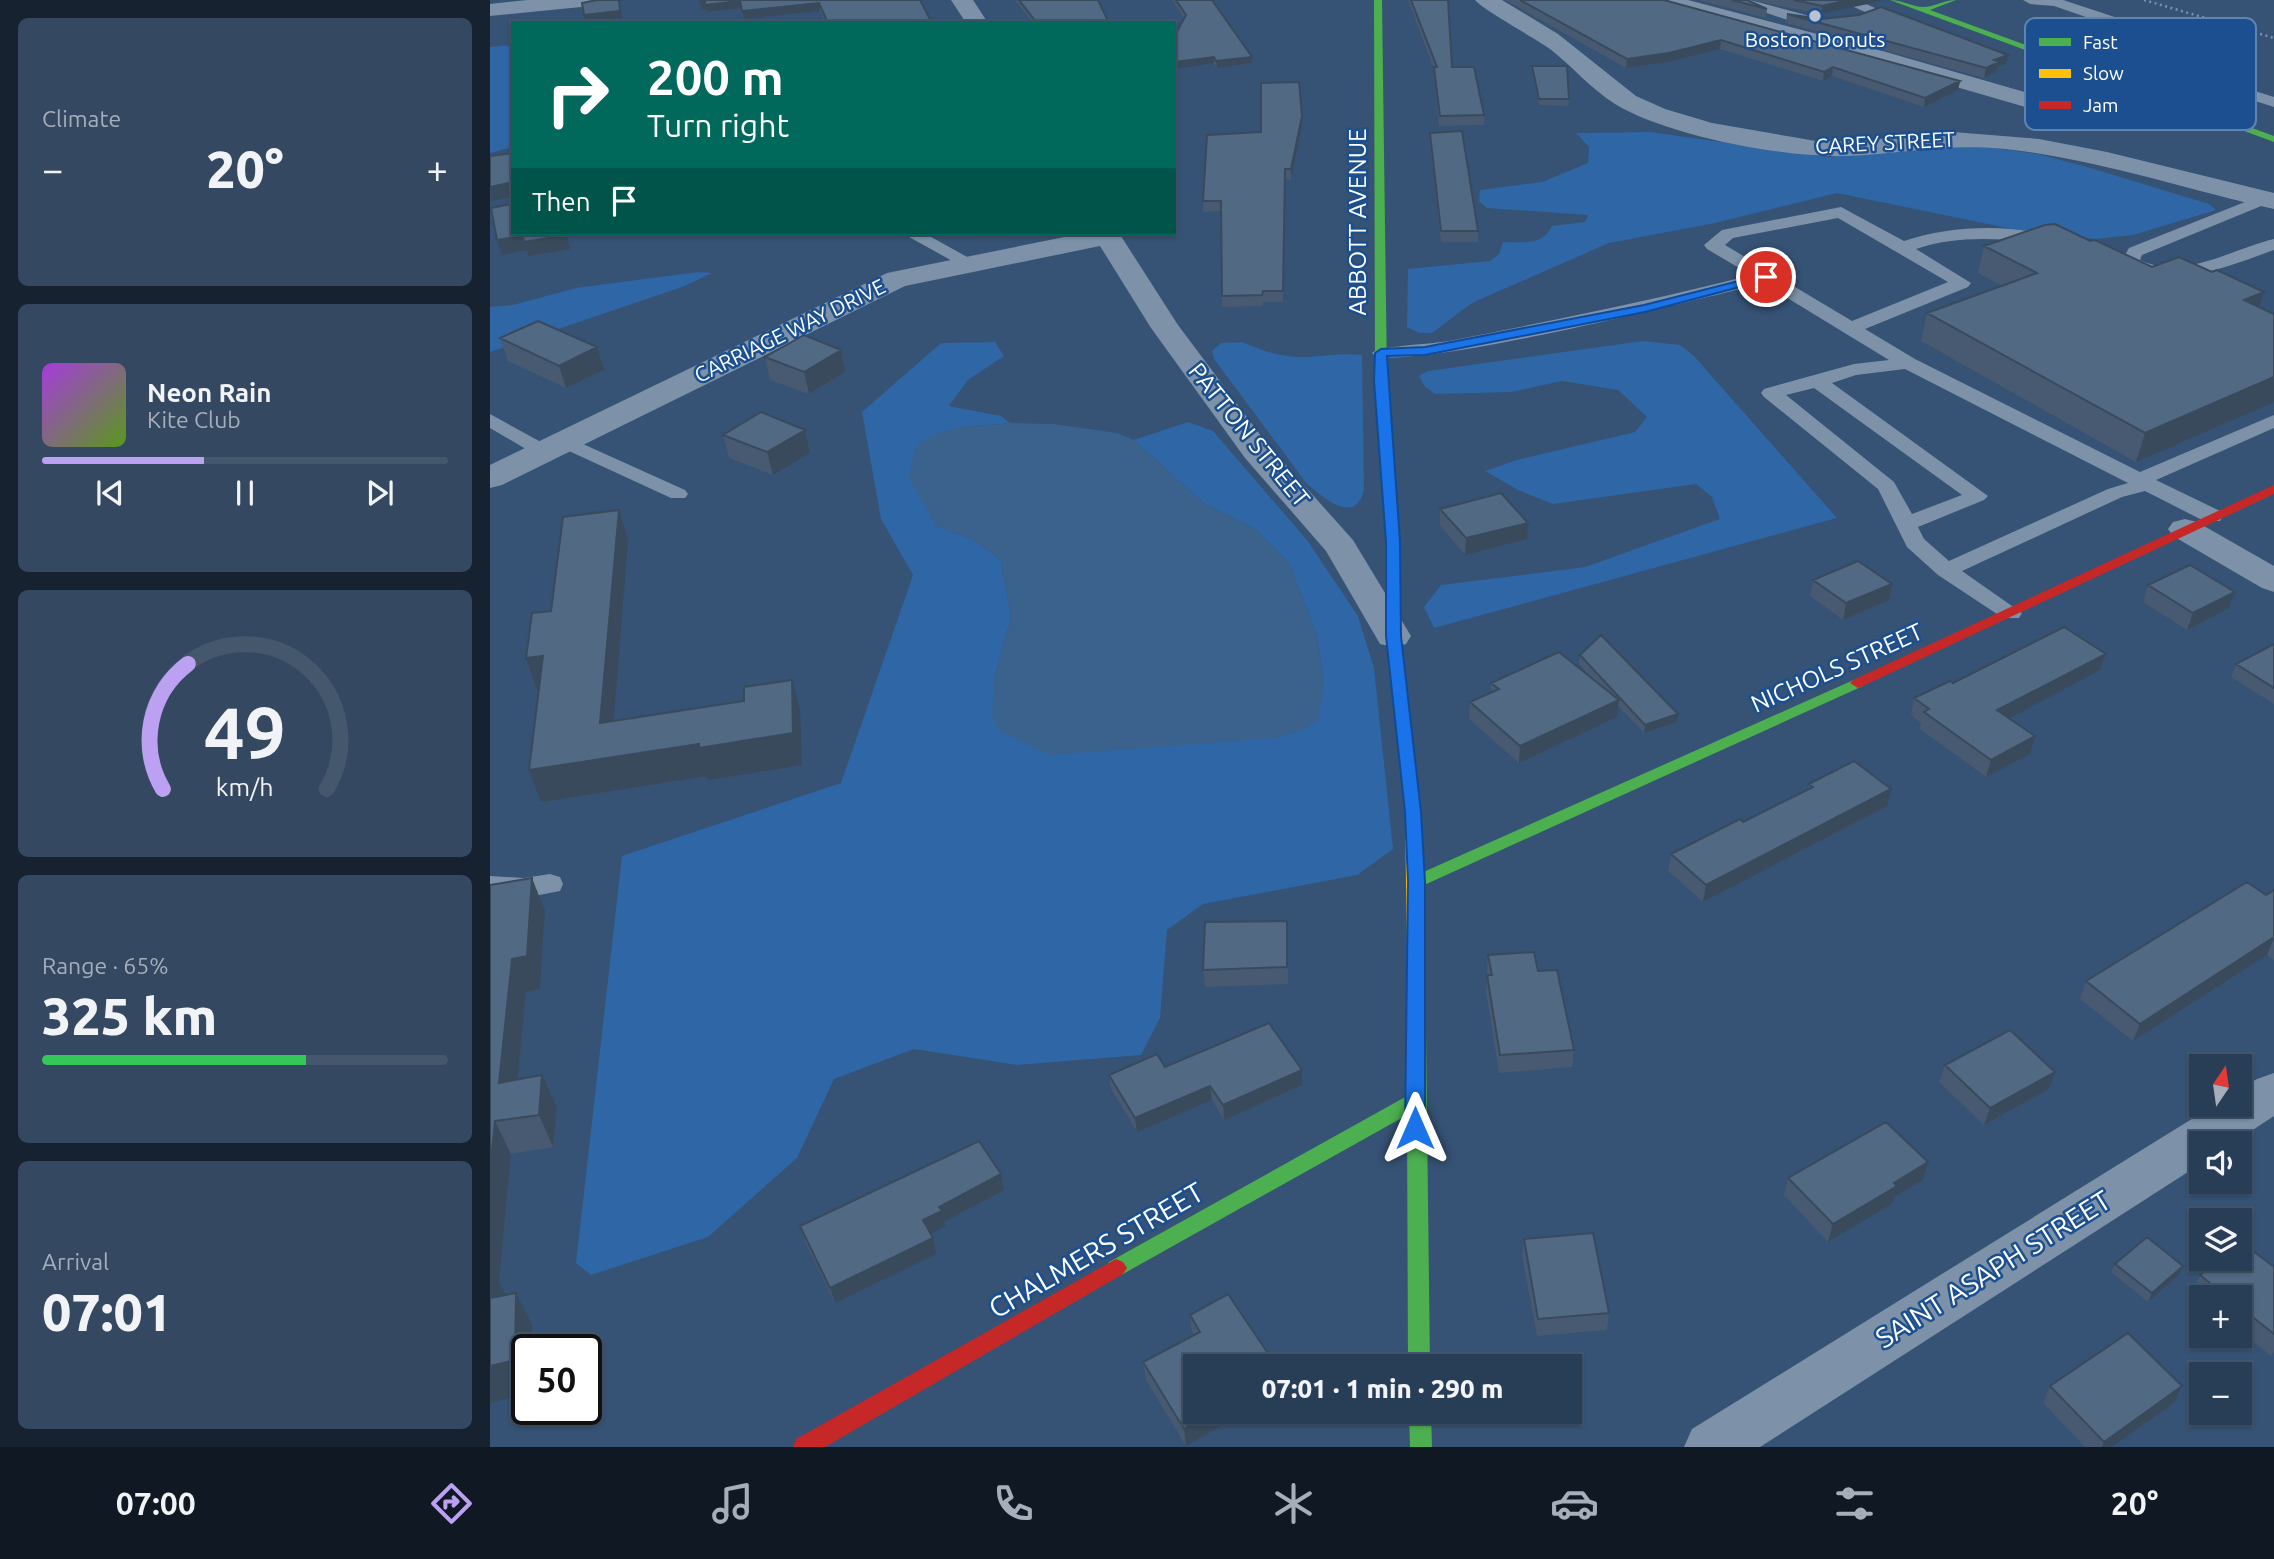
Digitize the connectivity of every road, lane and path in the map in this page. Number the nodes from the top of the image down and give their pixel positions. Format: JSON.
{"nodes":[{"id":1,"x":590,"y":0,"type":"edge"},
{"id":2,"x":962,"y":0,"type":"edge"},
{"id":3,"x":1378,"y":0,"type":"edge"},
{"id":4,"x":1486,"y":0,"type":"edge"},
{"id":5,"x":1664,"y":0,"type":"edge"},
{"id":6,"x":1736,"y":0,"type":"edge"},
{"id":7,"x":1845,"y":0,"type":"edge"},
{"id":8,"x":1952,"y":0,"type":"edge"},
{"id":9,"x":2030,"y":0,"type":"edge"},
{"id":10,"x":2144,"y":0,"type":"edge"},
{"id":11,"x":1898,"y":2,"type":"edge"},
{"id":12,"x":490,"y":10,"type":"edge"},
{"id":13,"x":1923,"y":10,"type":"junction"},
{"id":14,"x":1877,"y":12,"type":"junction"},
{"id":15,"x":2104,"y":18,"type":"edge"},
{"id":16,"x":2206,"y":18,"type":"edge"},
{"id":17,"x":975,"y":21,"type":"edge"},
{"id":18,"x":2256,"y":33,"type":"edge"},
{"id":19,"x":2274,"y":38,"type":"edge"},
{"id":20,"x":2025,"y":48,"type":"edge"},
{"id":21,"x":2256,"y":96,"type":"edge"},
{"id":22,"x":2025,"y":100,"type":"edge"},
{"id":23,"x":2274,"y":102,"type":"edge"},
{"id":24,"x":2269,"y":200,"type":"edge"},
{"id":25,"x":915,"y":235,"type":"edge"},
{"id":26,"x":1102,"y":235,"type":"edge"},
{"id":27,"x":1108,"y":235,"type":"edge"},
{"id":28,"x":2067,"y":242,"type":"edge"},
{"id":29,"x":2274,"y":244,"type":"edge"},
{"id":30,"x":1901,"y":247,"type":"junction"},
{"id":31,"x":969,"y":262,"type":"junction"},
{"id":32,"x":1766,"y":277,"type":"junction"},
{"id":33,"x":1851,"y":328,"type":"junction"},
{"id":34,"x":1381,"y":353,"type":"junction"},
{"id":35,"x":1908,"y":363,"type":"junction"},
{"id":36,"x":1817,"y":382,"type":"junction"},
{"id":37,"x":490,"y":420,"type":"edge"},
{"id":38,"x":2274,"y":421,"type":"edge"},
{"id":39,"x":553,"y":446,"type":"junction"},
{"id":40,"x":490,"y":478,"type":"edge"},
{"id":41,"x":2143,"y":482,"type":"junction"},
{"id":42,"x":2274,"y":489,"type":"edge"},
{"id":43,"x":678,"y":494,"type":"dead end"},
{"id":44,"x":2199,"y":523,"type":"junction"},
{"id":45,"x":1907,"y":524,"type":"junction"},
{"id":46,"x":1946,"y":570,"type":"junction"},
{"id":47,"x":2274,"y":581,"type":"edge"},
{"id":48,"x":2011,"y":613,"type":"junction"},
{"id":49,"x":1393,"y":636,"type":"junction"},
{"id":50,"x":1416,"y":882,"type":"junction"},
{"id":51,"x":550,"y":884,"type":"dead end"},
{"id":52,"x":490,"y":886,"type":"edge"},
{"id":53,"x":2274,"y":1092,"type":"edge"},
{"id":54,"x":1415,"y":1101,"type":"junction"},
{"id":55,"x":1419,"y":1354,"type":"edge"},
{"id":56,"x":1420,"y":1424,"type":"edge"},
{"id":57,"x":804,"y":1447,"type":"edge"},
{"id":58,"x":1421,"y":1447,"type":"edge"},
{"id":59,"x":1712,"y":1447,"type":"edge"}],
"edges":[{"from":1,"to":12,"type":"street"},
{"from":2,"to":17,"type":"street"},
{"from":3,"to":34,"type":"main road","name":"ABBOTT AVENUE"},
{"from":4,"to":24,"type":"street","name":"CAREY STREET"},
{"from":5,"to":22,"type":"street"},
{"from":6,"to":14,"type":"lane"},
{"from":7,"to":14,"type":"lane"},
{"from":8,"to":13,"type":"main road"},
{"from":9,"to":15,"type":"lane"},
{"from":10,"to":16,"type":"path"},
{"from":11,"to":13,"type":"main road"},
{"from":11,"to":14,"type":"lane"},
{"from":13,"to":20,"type":"main road"},
{"from":18,"to":19,"type":"path"},
{"from":21,"to":23,"type":"lane"},
{"from":24,"to":29,"type":"lane"},
{"from":25,"to":31,"type":"lane"},
{"from":26,"to":31,"type":"street","name":"CARRIAGE WAY DRIVE"},
{"from":27,"to":49,"type":"street","name":"PATTON STREET"},
{"from":28,"to":30,"type":"lane"},
{"from":30,"to":32,"type":"lane"},
{"from":30,"to":33,"type":"lane"},
{"from":31,"to":39,"type":"street","name":"CARRIAGE WAY DRIVE"},
{"from":32,"to":33,"type":"lane"},
{"from":32,"to":34,"type":"lane"},
{"from":33,"to":35,"type":"lane"},
{"from":34,"to":49,"type":"main road","name":"ABBOTT AVENUE"},
{"from":35,"to":36,"type":"lane"},
{"from":35,"to":41,"type":"lane"},
{"from":36,"to":45,"type":"lane"},
{"from":36,"to":45,"type":"lane"},
{"from":37,"to":39,"type":"lane"},
{"from":38,"to":41,"type":"lane"},
{"from":39,"to":40,"type":"street","name":"CARRIAGE WAY DRIVE"},
{"from":39,"to":43,"type":"lane"},
{"from":41,"to":44,"type":"lane"},
{"from":41,"to":46,"type":"lane"},
{"from":42,"to":44,"type":"main road","name":"NICHOLS STREET"},
{"from":44,"to":47,"type":"street"},
{"from":44,"to":48,"type":"main road","name":"NICHOLS STREET"},
{"from":45,"to":46,"type":"lane"},
{"from":46,"to":48,"type":"lane"},
{"from":48,"to":50,"type":"main road","name":"NICHOLS STREET"},
{"from":49,"to":50,"type":"main road","name":"ABBOTT AVENUE"},
{"from":50,"to":54,"type":"main road","name":"ABBOTT AVENUE"},
{"from":51,"to":52,"type":"lane"},
{"from":53,"to":59,"type":"street","name":"SAINT ASAPH STREET"},
{"from":54,"to":55,"type":"main road","name":"ABBOTT AVENUE"},
{"from":54,"to":57,"type":"main road","name":"CHALMERS STREET"},
{"from":56,"to":58,"type":"main road"}]}
